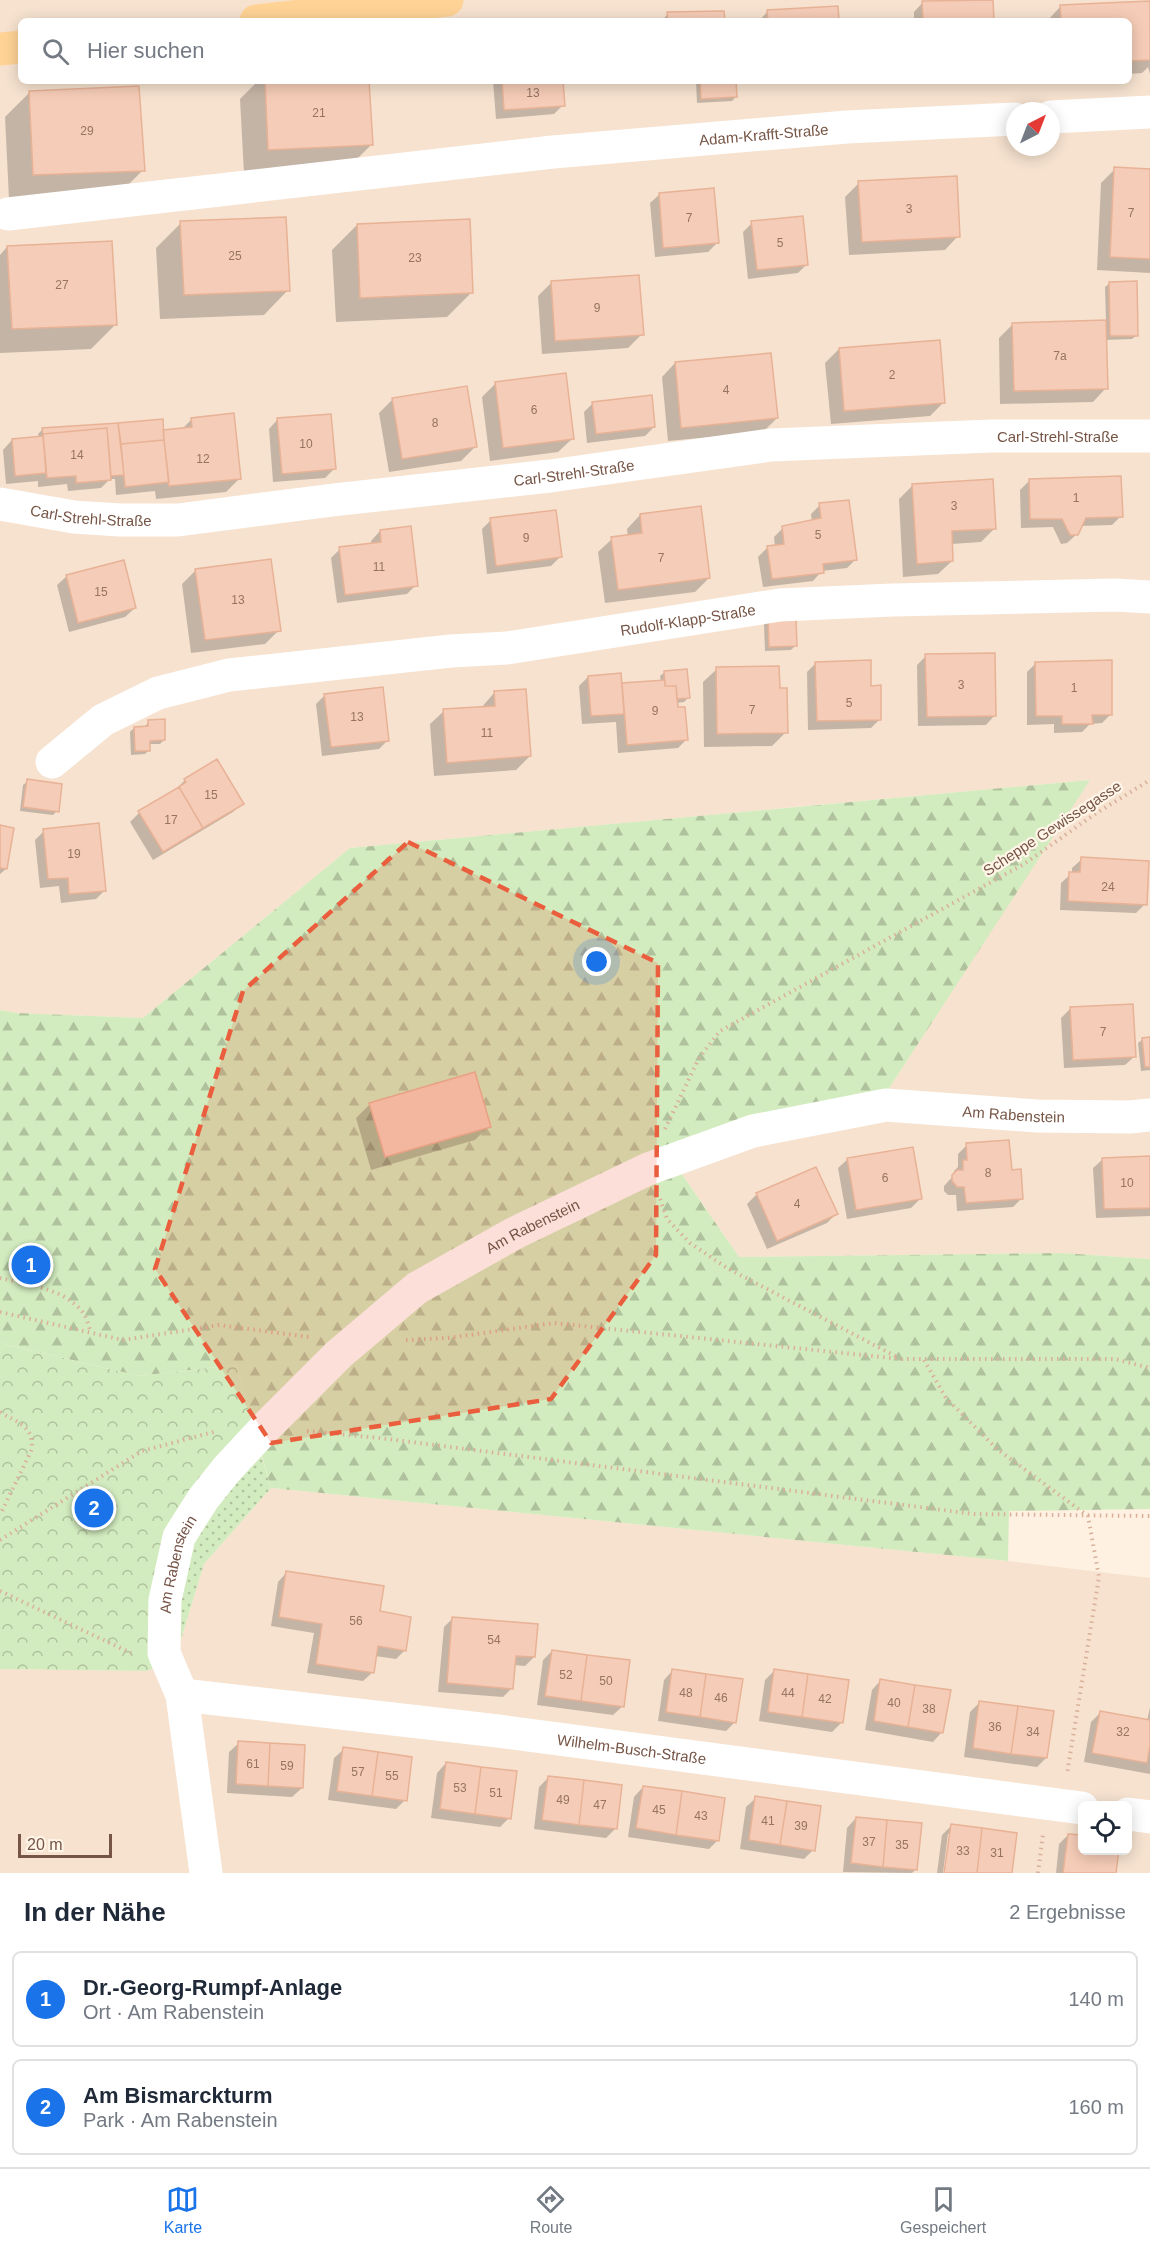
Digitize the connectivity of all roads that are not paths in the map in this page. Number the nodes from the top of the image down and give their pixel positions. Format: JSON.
{"nodes":[{"id":1,"x":447,"y":0,"type":"edge"},
{"id":2,"x":283,"y":18,"type":"edge"},
{"id":3,"x":18,"y":47,"type":"edge"},
{"id":4,"x":0,"y":49,"type":"edge"},
{"id":5,"x":1150,"y":112,"type":"edge"},
{"id":6,"x":1060,"y":117,"type":"edge"},
{"id":7,"x":1006,"y":119,"type":"edge"},
{"id":8,"x":8,"y":214,"type":"dead end"},
{"id":9,"x":1150,"y":436,"type":"edge"},
{"id":10,"x":0,"y":504,"type":"edge"},
{"id":11,"x":1150,"y":597,"type":"edge"},
{"id":12,"x":52,"y":762,"type":"dead end"},
{"id":13,"x":1150,"y":1115,"type":"edge"},
{"id":14,"x":182,"y":1695,"type":"junction"},
{"id":15,"x":1072,"y":1807,"type":"edge"},
{"id":16,"x":1132,"y":1815,"type":"edge"},
{"id":17,"x":1150,"y":1817,"type":"edge"},
{"id":18,"x":206,"y":1873,"type":"edge"}],
"edges":[{"from":1,"to":2,"type":"main road"},
{"from":3,"to":4,"type":"main road"},
{"from":5,"to":6,"type":"street"},
{"from":7,"to":8,"type":"street","name":"Adam-Krafft-Straße"},
{"from":9,"to":10,"type":"street","name":"Carl-Strehl-Straße"},
{"from":11,"to":12,"type":"street","name":"Rudolf-Klapp-Straße"},
{"from":13,"to":14,"type":"street","name":"Am Rabenstein"},
{"from":14,"to":15,"type":"street","name":"Wilhelm-Busch-Straße"},
{"from":14,"to":18,"type":"street","name":"Am Rabenstein"},
{"from":16,"to":17,"type":"street"}]}
